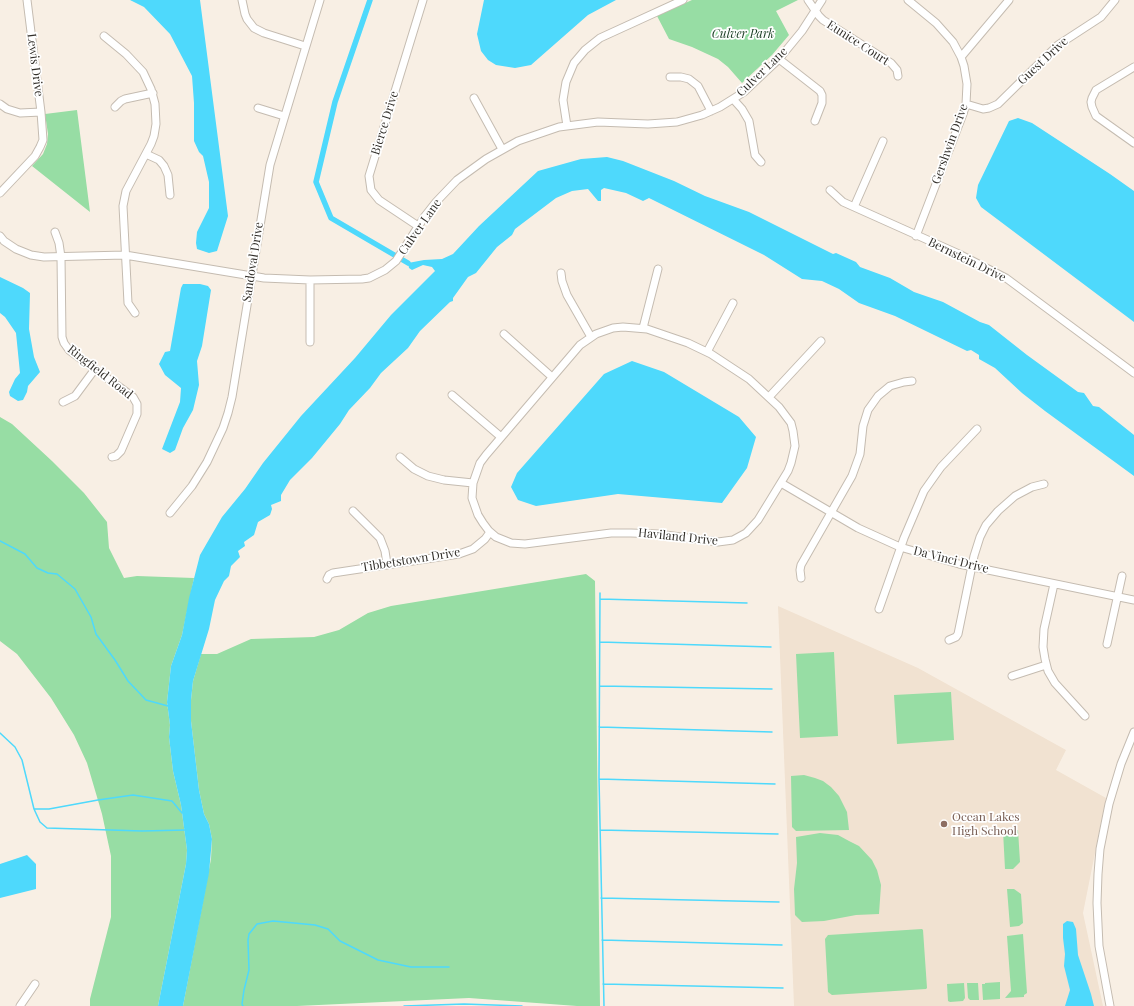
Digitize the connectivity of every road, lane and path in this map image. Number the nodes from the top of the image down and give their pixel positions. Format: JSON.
{"nodes":[{"id":1,"x":27,"y":0,"type":"edge"},
{"id":2,"x":242,"y":0,"type":"edge"},
{"id":3,"x":320,"y":0,"type":"edge"},
{"id":4,"x":423,"y":0,"type":"edge"},
{"id":5,"x":683,"y":0,"type":"edge"},
{"id":6,"x":808,"y":0,"type":"edge"},
{"id":7,"x":822,"y":0,"type":"edge"},
{"id":8,"x":908,"y":0,"type":"edge"},
{"id":9,"x":1009,"y":0,"type":"edge"},
{"id":10,"x":1115,"y":0,"type":"edge"},
{"id":11,"x":815,"y":11,"type":"junction"},
{"id":12,"x":104,"y":36,"type":"dead end"},
{"id":13,"x":305,"y":46,"type":"junction"},
{"id":14,"x":961,"y":57,"type":"junction"},
{"id":15,"x":779,"y":59,"type":"junction"},
{"id":16,"x":1134,"y":67,"type":"edge"},
{"id":17,"x":898,"y":76,"type":"dead end"},
{"id":18,"x":670,"y":77,"type":"dead end"},
{"id":19,"x":153,"y":93,"type":"junction"},
{"id":20,"x":474,"y":98,"type":"dead end"},
{"id":21,"x":733,"y":99,"type":"junction"},
{"id":22,"x":0,"y":104,"type":"edge"},
{"id":23,"x":966,"y":104,"type":"junction"},
{"id":24,"x":115,"y":107,"type":"dead end"},
{"id":25,"x":258,"y":108,"type":"dead end"},
{"id":26,"x":711,"y":111,"type":"junction"},
{"id":27,"x":41,"y":112,"type":"junction"},
{"id":28,"x":284,"y":116,"type":"junction"},
{"id":29,"x":815,"y":121,"type":"dead end"},
{"id":30,"x":567,"y":126,"type":"junction"},
{"id":31,"x":883,"y":141,"type":"dead end"},
{"id":32,"x":1134,"y":143,"type":"edge"},
{"id":33,"x":502,"y":149,"type":"junction"},
{"id":34,"x":146,"y":154,"type":"junction"},
{"id":35,"x":761,"y":162,"type":"dead end"},
{"id":36,"x":830,"y":190,"type":"dead end"},
{"id":37,"x":0,"y":193,"type":"edge"},
{"id":38,"x":170,"y":195,"type":"dead end"},
{"id":39,"x":854,"y":207,"type":"junction"},
{"id":40,"x":418,"y":226,"type":"junction"},
{"id":41,"x":55,"y":232,"type":"dead end"},
{"id":42,"x":0,"y":236,"type":"edge"},
{"id":43,"x":916,"y":236,"type":"junction"},
{"id":44,"x":125,"y":255,"type":"junction"},
{"id":45,"x":61,"y":257,"type":"junction"},
{"id":46,"x":658,"y":268,"type":"dead end"},
{"id":47,"x":561,"y":273,"type":"dead end"},
{"id":48,"x":251,"y":276,"type":"junction"},
{"id":49,"x":310,"y":280,"type":"junction"},
{"id":50,"x":733,"y":302,"type":"dead end"},
{"id":51,"x":135,"y":313,"type":"dead end"},
{"id":52,"x":643,"y":328,"type":"junction"},
{"id":53,"x":504,"y":334,"type":"dead end"},
{"id":54,"x":591,"y":337,"type":"junction"},
{"id":55,"x":821,"y":341,"type":"dead end"},
{"id":56,"x":310,"y":342,"type":"dead end"},
{"id":57,"x":706,"y":352,"type":"junction"},
{"id":58,"x":95,"y":369,"type":"junction"},
{"id":59,"x":1134,"y":373,"type":"edge"},
{"id":60,"x":552,"y":377,"type":"junction"},
{"id":61,"x":912,"y":381,"type":"dead end"},
{"id":62,"x":452,"y":395,"type":"dead end"},
{"id":63,"x":769,"y":397,"type":"junction"},
{"id":64,"x":64,"y":402,"type":"dead end"},
{"id":65,"x":977,"y":429,"type":"dead end"},
{"id":66,"x":501,"y":437,"type":"junction"},
{"id":67,"x":112,"y":457,"type":"dead end"},
{"id":68,"x":400,"y":457,"type":"dead end"},
{"id":69,"x":473,"y":483,"type":"junction"},
{"id":70,"x":781,"y":483,"type":"junction"},
{"id":71,"x":1044,"y":484,"type":"dead end"},
{"id":72,"x":353,"y":511,"type":"dead end"},
{"id":73,"x":170,"y":513,"type":"dead end"},
{"id":74,"x":831,"y":513,"type":"junction"},
{"id":75,"x":490,"y":532,"type":"junction"},
{"id":76,"x":900,"y":547,"type":"junction"},
{"id":77,"x":387,"y":564,"type":"junction"},
{"id":78,"x":972,"y":566,"type":"junction"},
{"id":79,"x":1122,"y":576,"type":"dead end"},
{"id":80,"x":801,"y":578,"type":"dead end"},
{"id":81,"x":326,"y":579,"type":"dead end"},
{"id":82,"x":1054,"y":584,"type":"junction"},
{"id":83,"x":1118,"y":597,"type":"junction"},
{"id":84,"x":1134,"y":600,"type":"edge"},
{"id":85,"x":878,"y":608,"type":"dead end"},
{"id":86,"x":949,"y":640,"type":"dead end"},
{"id":87,"x":1107,"y":644,"type":"dead end"},
{"id":88,"x":1046,"y":665,"type":"junction"},
{"id":89,"x":1012,"y":676,"type":"dead end"},
{"id":90,"x":1085,"y":716,"type":"dead end"},
{"id":91,"x":1134,"y":732,"type":"edge"},
{"id":92,"x":35,"y":984,"type":"dead end"},
{"id":93,"x":20,"y":1006,"type":"edge"},
{"id":94,"x":1110,"y":1006,"type":"edge"}],
"edges":[{"from":1,"to":27,"type":"street","name":"Lewis Drive"},
{"from":2,"to":13,"type":"street"},
{"from":3,"to":13,"type":"street","name":"Sandoval Drive"},
{"from":4,"to":40,"type":"street","name":"Bierce Drive"},
{"from":5,"to":30,"type":"street"},
{"from":6,"to":11,"type":"street","name":"Eunice Court"},
{"from":7,"to":11,"type":"street","name":"Culver Lane"},
{"from":8,"to":14,"type":"street","name":"Gershwin Drive"},
{"from":9,"to":14,"type":"street"},
{"from":10,"to":23,"type":"street","name":"Guest Drive"},
{"from":11,"to":15,"type":"street","name":"Culver Lane"},
{"from":11,"to":17,"type":"street","name":"Eunice Court"},
{"from":12,"to":19,"type":"street"},
{"from":13,"to":28,"type":"street","name":"Sandoval Drive"},
{"from":14,"to":23,"type":"street","name":"Gershwin Drive"},
{"from":15,"to":21,"type":"street","name":"Culver Lane"},
{"from":15,"to":29,"type":"street"},
{"from":16,"to":32,"type":"street"},
{"from":18,"to":26,"type":"street"},
{"from":19,"to":24,"type":"street"},
{"from":19,"to":34,"type":"street"},
{"from":20,"to":33,"type":"street"},
{"from":21,"to":26,"type":"street","name":"Culver Lane"},
{"from":21,"to":35,"type":"street"},
{"from":22,"to":27,"type":"street","name":"Lewis Drive"},
{"from":23,"to":43,"type":"street","name":"Gershwin Drive"},
{"from":25,"to":28,"type":"street"},
{"from":26,"to":30,"type":"street","name":"Culver Lane"},
{"from":27,"to":37,"type":"street"},
{"from":28,"to":48,"type":"street","name":"Sandoval Drive"},
{"from":30,"to":33,"type":"street","name":"Culver Lane"},
{"from":31,"to":39,"type":"street"},
{"from":33,"to":40,"type":"street","name":"Culver Lane"},
{"from":34,"to":38,"type":"street"},
{"from":34,"to":44,"type":"street"},
{"from":36,"to":39,"type":"street","name":"Bernstein Drive"},
{"from":39,"to":43,"type":"street","name":"Bernstein Drive"},
{"from":40,"to":49,"type":"street","name":"Culver Lane"},
{"from":41,"to":45,"type":"street","name":"Ringfield Road"},
{"from":42,"to":45,"type":"street","name":"Culver Lane"},
{"from":43,"to":59,"type":"street","name":"Bernstein Drive"},
{"from":44,"to":45,"type":"street","name":"Culver Lane"},
{"from":44,"to":48,"type":"street","name":"Culver Lane"},
{"from":44,"to":51,"type":"street"},
{"from":45,"to":58,"type":"street","name":"Ringfield Road"},
{"from":46,"to":52,"type":"street"},
{"from":47,"to":54,"type":"street"},
{"from":48,"to":49,"type":"street","name":"Culver Lane"},
{"from":48,"to":73,"type":"street","name":"Sandoval Drive"},
{"from":49,"to":56,"type":"street"},
{"from":50,"to":57,"type":"street"},
{"from":52,"to":54,"type":"street","name":"Haviland Drive"},
{"from":52,"to":57,"type":"street","name":"Haviland Drive"},
{"from":53,"to":60,"type":"street"},
{"from":54,"to":60,"type":"street","name":"Haviland Drive"},
{"from":55,"to":63,"type":"street"},
{"from":57,"to":63,"type":"street","name":"Haviland Drive"},
{"from":58,"to":64,"type":"street"},
{"from":58,"to":67,"type":"street","name":"Ringfield Road"},
{"from":60,"to":66,"type":"street","name":"Haviland Drive"},
{"from":61,"to":74,"type":"street"},
{"from":62,"to":66,"type":"street"},
{"from":63,"to":70,"type":"street","name":"Haviland Drive"},
{"from":65,"to":76,"type":"street"},
{"from":66,"to":69,"type":"street","name":"Haviland Drive"},
{"from":68,"to":69,"type":"street"},
{"from":69,"to":75,"type":"street","name":"Haviland Drive"},
{"from":70,"to":74,"type":"street","name":"Da Vinci Drive"},
{"from":70,"to":75,"type":"street","name":"Haviland Drive"},
{"from":71,"to":78,"type":"street"},
{"from":72,"to":77,"type":"street"},
{"from":74,"to":76,"type":"street","name":"Da Vinci Drive"},
{"from":74,"to":80,"type":"street"},
{"from":75,"to":77,"type":"street","name":"Tibbetstown Drive"},
{"from":76,"to":78,"type":"street","name":"Da Vinci Drive"},
{"from":76,"to":85,"type":"street"},
{"from":77,"to":81,"type":"street","name":"Tibbetstown Drive"},
{"from":78,"to":82,"type":"street","name":"Da Vinci Drive"},
{"from":78,"to":86,"type":"street"},
{"from":79,"to":83,"type":"street"},
{"from":82,"to":83,"type":"street","name":"Da Vinci Drive"},
{"from":82,"to":88,"type":"street"},
{"from":83,"to":84,"type":"street","name":"Da Vinci Drive"},
{"from":83,"to":87,"type":"street"},
{"from":88,"to":89,"type":"street"},
{"from":88,"to":90,"type":"street"},
{"from":91,"to":94,"type":"street"},
{"from":92,"to":93,"type":"street"}]}
